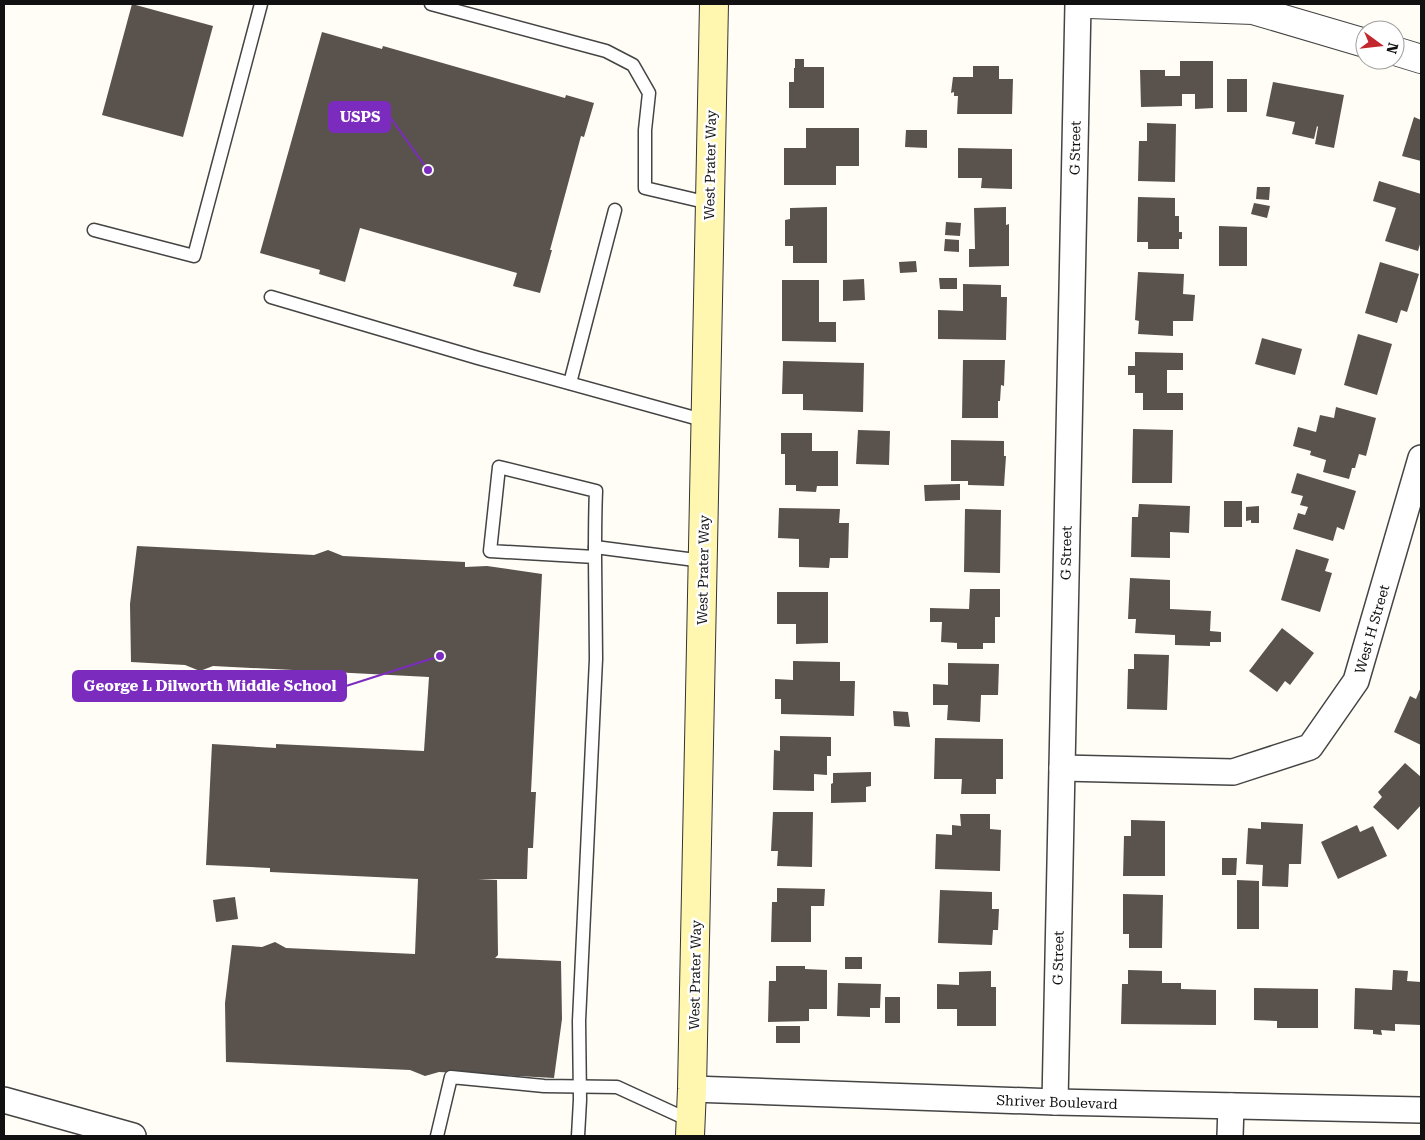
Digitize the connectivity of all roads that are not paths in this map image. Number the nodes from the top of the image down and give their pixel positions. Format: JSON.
{"nodes":[{"id":1,"x":261,"y":4,"type":"edge"},
{"id":2,"x":431,"y":4,"type":"edge"},
{"id":3,"x":714,"y":4,"type":"edge"},
{"id":4,"x":1078,"y":4,"type":"edge"},
{"id":5,"x":1089,"y":4,"type":"edge"},
{"id":6,"x":1355,"y":40,"type":"edge"},
{"id":7,"x":1405,"y":55,"type":"edge"},
{"id":8,"x":1421,"y":59,"type":"edge"},
{"id":9,"x":710,"y":203,"type":"junction"},
{"id":10,"x":614,"y":210,"type":"dead end"},
{"id":11,"x":94,"y":230,"type":"dead end"},
{"id":12,"x":270,"y":297,"type":"dead end"},
{"id":13,"x":570,"y":383,"type":"junction"},
{"id":14,"x":706,"y":421,"type":"junction"},
{"id":15,"x":1421,"y":458,"type":"edge"},
{"id":16,"x":595,"y":552,"type":"junction"},
{"id":17,"x":703,"y":561,"type":"junction"},
{"id":18,"x":1062,"y":768,"type":"junction"},
{"id":19,"x":578,"y":1087,"type":"junction"},
{"id":20,"x":692,"y":1089,"type":"junction"},
{"id":21,"x":4,"y":1100,"type":"edge"},
{"id":22,"x":1055,"y":1102,"type":"junction"},
{"id":23,"x":1231,"y":1106,"type":"junction"},
{"id":24,"x":1421,"y":1110,"type":"edge"},
{"id":25,"x":691,"y":1129,"type":"edge"},
{"id":26,"x":133,"y":1136,"type":"edge"},
{"id":27,"x":437,"y":1136,"type":"edge"},
{"id":28,"x":578,"y":1136,"type":"edge"},
{"id":29,"x":1230,"y":1136,"type":"edge"}],
"edges":[{"from":1,"to":11,"type":"lane"},
{"from":2,"to":9,"type":"lane"},
{"from":3,"to":9,"type":"main road","name":"West Prater Way"},
{"from":4,"to":18,"type":"street","name":"G Street"},
{"from":5,"to":6,"type":"street"},
{"from":7,"to":8,"type":"street"},
{"from":9,"to":14,"type":"main road","name":"West Prater Way"},
{"from":10,"to":13,"type":"lane"},
{"from":12,"to":13,"type":"lane"},
{"from":13,"to":14,"type":"lane"},
{"from":14,"to":17,"type":"main road","name":"West Prater Way"},
{"from":15,"to":18,"type":"street","name":"West H Street"},
{"from":16,"to":16,"type":"lane"},
{"from":16,"to":17,"type":"lane"},
{"from":16,"to":19,"type":"lane"},
{"from":17,"to":20,"type":"main road","name":"West Prater Way"},
{"from":18,"to":22,"type":"street","name":"G Street"},
{"from":19,"to":25,"type":"lane"},
{"from":19,"to":27,"type":"lane"},
{"from":19,"to":28,"type":"lane"},
{"from":20,"to":22,"type":"street","name":"Shriver Boulevard"},
{"from":20,"to":25,"type":"main road","name":"West Prater Way"},
{"from":21,"to":26,"type":"street"},
{"from":22,"to":23,"type":"street","name":"Shriver Boulevard"},
{"from":23,"to":24,"type":"street","name":"Shriver Boulevard"},
{"from":23,"to":29,"type":"street"}]}
